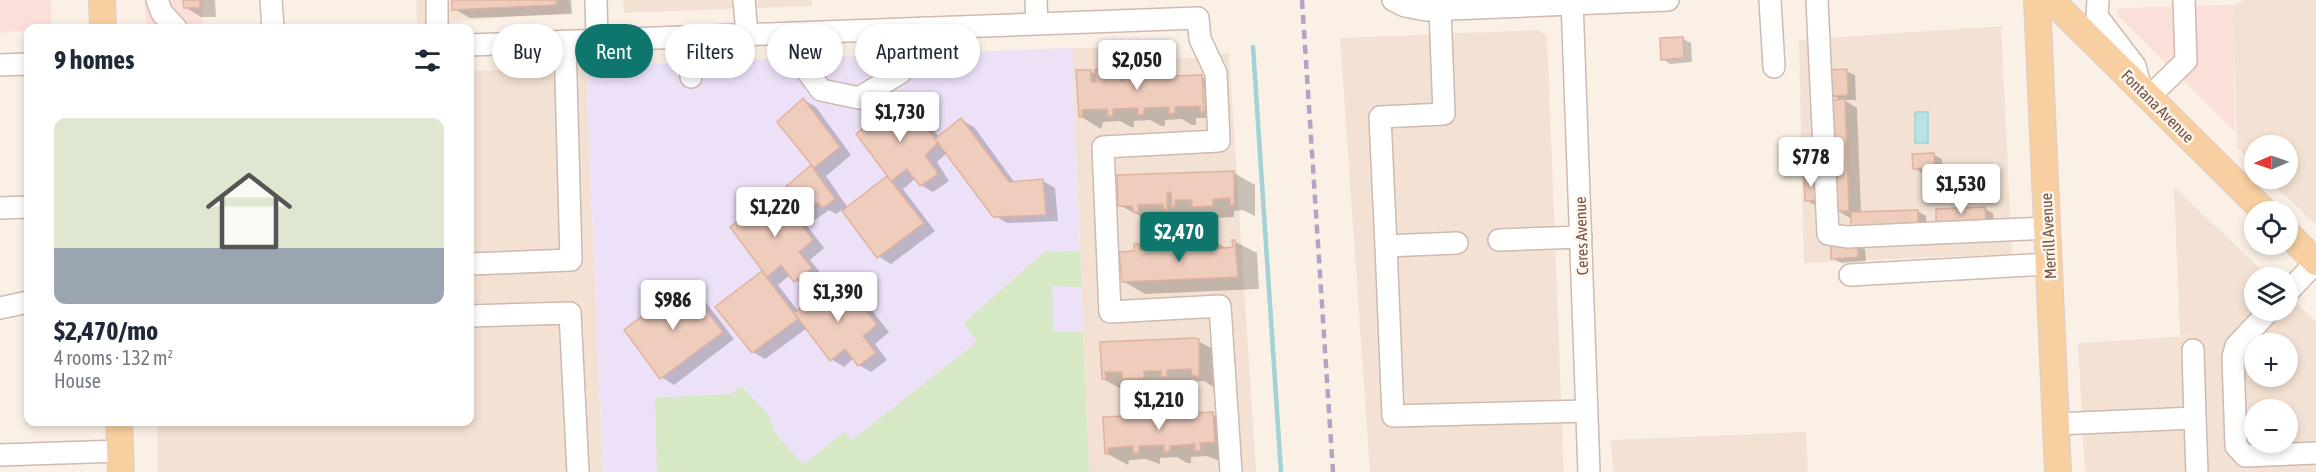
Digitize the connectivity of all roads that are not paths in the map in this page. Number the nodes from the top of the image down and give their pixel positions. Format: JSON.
{"nodes":[{"id":1,"x":102,"y":0,"type":"edge"},
{"id":2,"x":157,"y":0,"type":"edge"},
{"id":3,"x":271,"y":0,"type":"edge"},
{"id":4,"x":437,"y":0,"type":"edge"},
{"id":5,"x":596,"y":0,"type":"edge"},
{"id":6,"x":744,"y":0,"type":"edge"},
{"id":7,"x":1036,"y":0,"type":"edge"},
{"id":8,"x":1393,"y":0,"type":"edge"},
{"id":9,"x":1668,"y":0,"type":"edge"},
{"id":10,"x":1770,"y":0,"type":"edge"},
{"id":11,"x":1816,"y":0,"type":"edge"},
{"id":12,"x":2037,"y":0,"type":"edge"},
{"id":13,"x":2051,"y":0,"type":"edge"},
{"id":14,"x":2098,"y":0,"type":"edge"},
{"id":15,"x":2184,"y":0,"type":"edge"},
{"id":16,"x":1572,"y":2,"type":"edge"},
{"id":17,"x":1440,"y":9,"type":"junction"},
{"id":18,"x":1037,"y":23,"type":"junction"},
{"id":19,"x":103,"y":24,"type":"edge"},
{"id":20,"x":172,"y":24,"type":"edge"},
{"id":21,"x":273,"y":24,"type":"edge"},
{"id":22,"x":437,"y":24,"type":"edge"},
{"id":23,"x":597,"y":24,"type":"edge"},
{"id":24,"x":746,"y":24,"type":"edge"},
{"id":25,"x":980,"y":25,"type":"edge"},
{"id":26,"x":565,"y":41,"type":"junction"},
{"id":27,"x":575,"y":41,"type":"edge"},
{"id":28,"x":474,"y":45,"type":"edge"},
{"id":29,"x":24,"y":64,"type":"edge"},
{"id":30,"x":0,"y":65,"type":"edge"},
{"id":31,"x":1774,"y":67,"type":"dead end"},
{"id":32,"x":812,"y":78,"type":"edge"},
{"id":33,"x":892,"y":78,"type":"edge"},
{"id":34,"x":2145,"y":93,"type":"junction"},
{"id":35,"x":2254,"y":201,"type":"edge"},
{"id":36,"x":24,"y":207,"type":"edge"},
{"id":37,"x":0,"y":208,"type":"edge"},
{"id":38,"x":2048,"y":228,"type":"junction"},
{"id":39,"x":1581,"y":237,"type":"junction"},
{"id":40,"x":1499,"y":240,"type":"dead end"},
{"id":41,"x":1457,"y":243,"type":"dead end"},
{"id":42,"x":2298,"y":244,"type":"edge"},
{"id":43,"x":1386,"y":246,"type":"junction"},
{"id":44,"x":2316,"y":262,"type":"edge"},
{"id":45,"x":474,"y":264,"type":"edge"},
{"id":46,"x":2049,"y":264,"type":"junction"},
{"id":47,"x":1850,"y":275,"type":"dead end"},
{"id":48,"x":2298,"y":281,"type":"edge"},
{"id":49,"x":24,"y":303,"type":"edge"},
{"id":50,"x":0,"y":308,"type":"edge"},
{"id":51,"x":474,"y":316,"type":"edge"},
{"id":52,"x":2260,"y":321,"type":"edge"},
{"id":53,"x":2193,"y":350,"type":"dead end"},
{"id":54,"x":1587,"y":411,"type":"junction"},
{"id":55,"x":2195,"y":418,"type":"junction"},
{"id":56,"x":2056,"y":424,"type":"junction"},
{"id":57,"x":119,"y":426,"type":"edge"},
{"id":58,"x":2316,"y":453,"type":"edge"},
{"id":59,"x":0,"y":455,"type":"edge"},
{"id":60,"x":120,"y":462,"type":"edge"},
{"id":61,"x":578,"y":472,"type":"edge"},
{"id":62,"x":1231,"y":472,"type":"edge"},
{"id":63,"x":1589,"y":472,"type":"edge"},
{"id":64,"x":2058,"y":472,"type":"edge"},
{"id":65,"x":2197,"y":472,"type":"edge"}],
"edges":[{"from":1,"to":19,"type":"main road"},
{"from":2,"to":20,"type":"street"},
{"from":3,"to":21,"type":"street"},
{"from":4,"to":22,"type":"street"},
{"from":5,"to":23,"type":"street"},
{"from":6,"to":24,"type":"street"},
{"from":7,"to":18,"type":"street"},
{"from":8,"to":17,"type":"street"},
{"from":9,"to":16,"type":"street"},
{"from":10,"to":31,"type":"street"},
{"from":11,"to":38,"type":"street"},
{"from":12,"to":38,"type":"main road","name":"Merrill Avenue"},
{"from":13,"to":34,"type":"main road","name":"Fontana Avenue"},
{"from":14,"to":34,"type":"street"},
{"from":15,"to":34,"type":"street"},
{"from":16,"to":17,"type":"street"},
{"from":16,"to":39,"type":"street","name":"Ceres Avenue"},
{"from":17,"to":43,"type":"street"},
{"from":18,"to":25,"type":"street"},
{"from":18,"to":62,"type":"street"},
{"from":26,"to":27,"type":"street"},
{"from":26,"to":28,"type":"street"},
{"from":26,"to":45,"type":"street"},
{"from":29,"to":30,"type":"street"},
{"from":32,"to":33,"type":"street"},
{"from":34,"to":35,"type":"main road","name":"Fontana Avenue"},
{"from":36,"to":37,"type":"street"},
{"from":38,"to":46,"type":"main road","name":"Merrill Avenue"},
{"from":39,"to":40,"type":"street"},
{"from":39,"to":54,"type":"street","name":"Ceres Avenue"},
{"from":41,"to":43,"type":"street"},
{"from":42,"to":44,"type":"main road"},
{"from":43,"to":54,"type":"street"},
{"from":44,"to":48,"type":"street"},
{"from":46,"to":47,"type":"street"},
{"from":46,"to":56,"type":"main road","name":"Merrill Avenue"},
{"from":49,"to":50,"type":"street"},
{"from":51,"to":61,"type":"street"},
{"from":52,"to":58,"type":"street"},
{"from":53,"to":55,"type":"street"},
{"from":54,"to":63,"type":"street","name":"Ceres Avenue"},
{"from":55,"to":56,"type":"street"},
{"from":55,"to":65,"type":"street"},
{"from":56,"to":64,"type":"main road","name":"Merrill Avenue"},
{"from":57,"to":60,"type":"main road"},
{"from":59,"to":60,"type":"street"}]}
